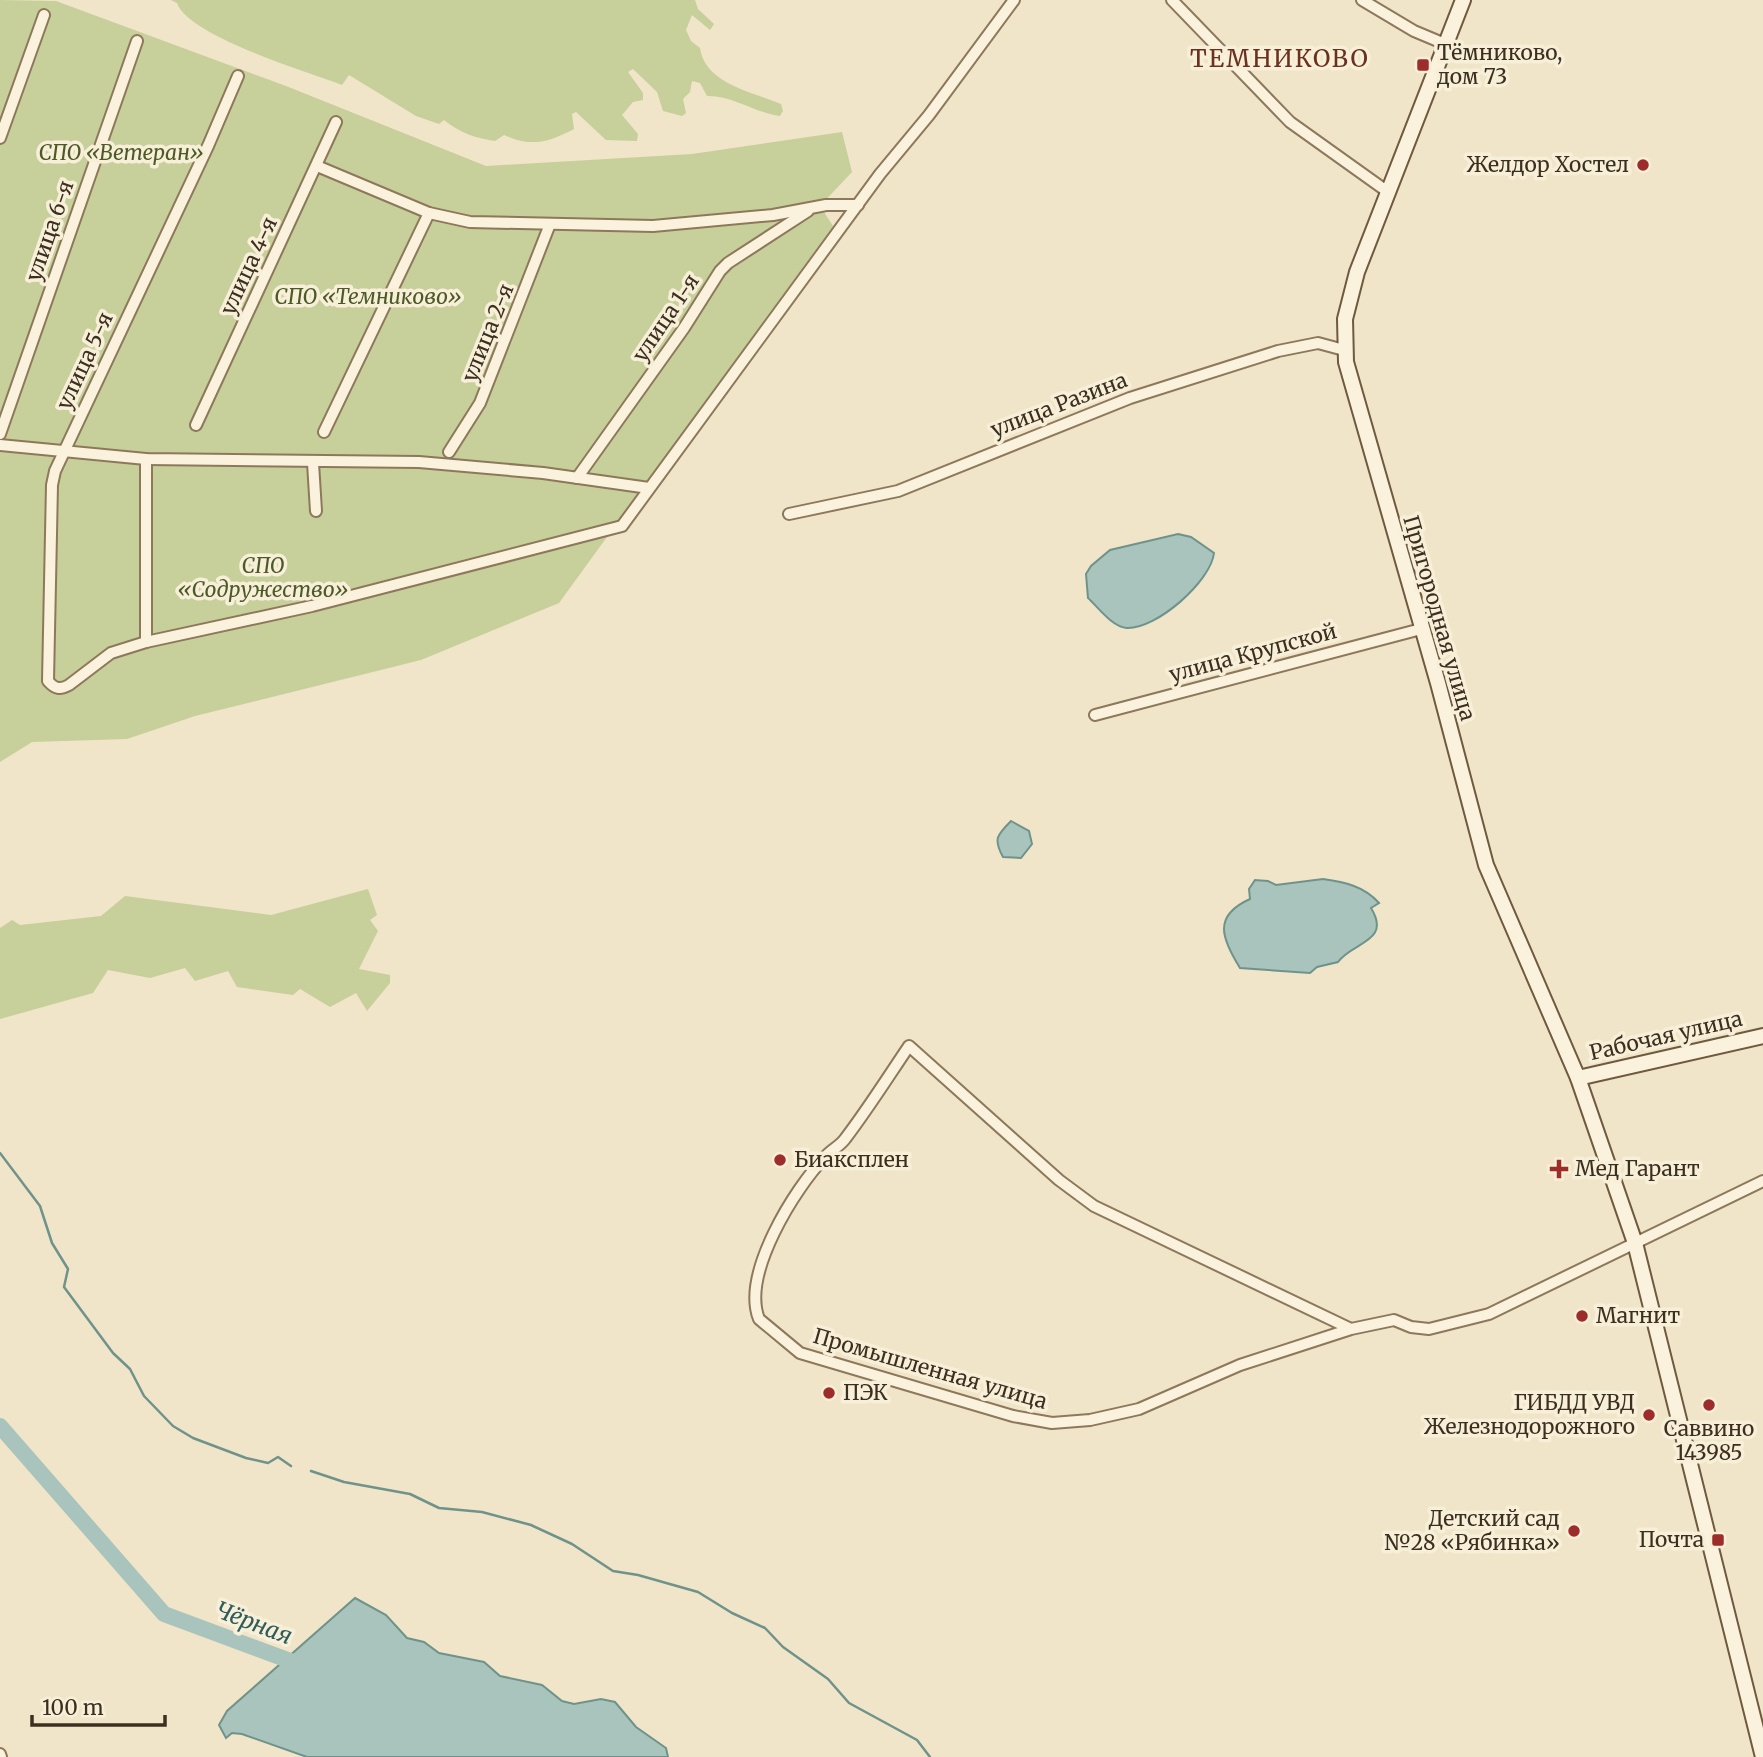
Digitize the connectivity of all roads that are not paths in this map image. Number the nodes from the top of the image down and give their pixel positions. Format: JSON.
{"nodes":[{"id":1,"x":1014,"y":0,"type":"edge"},
{"id":2,"x":1172,"y":0,"type":"edge"},
{"id":3,"x":1362,"y":0,"type":"edge"},
{"id":4,"x":1463,"y":0,"type":"edge"},
{"id":5,"x":44,"y":15,"type":"dead end"},
{"id":6,"x":137,"y":41,"type":"dead end"},
{"id":7,"x":1445,"y":44,"type":"junction"},
{"id":8,"x":237,"y":76,"type":"dead end"},
{"id":9,"x":335,"y":122,"type":"dead end"},
{"id":10,"x":0,"y":138,"type":"edge"},
{"id":11,"x":317,"y":166,"type":"junction"},
{"id":12,"x":1388,"y":192,"type":"junction"},
{"id":13,"x":858,"y":205,"type":"junction"},
{"id":14,"x":813,"y":207,"type":"junction"},
{"id":15,"x":429,"y":213,"type":"junction"},
{"id":16,"x":550,"y":224,"type":"junction"},
{"id":17,"x":1344,"y":350,"type":"junction"},
{"id":18,"x":197,"y":425,"type":"dead end"},
{"id":19,"x":324,"y":432,"type":"dead end"},
{"id":20,"x":0,"y":434,"type":"edge"},
{"id":21,"x":0,"y":445,"type":"edge"},
{"id":22,"x":64,"y":452,"type":"junction"},
{"id":23,"x":449,"y":452,"type":"dead end"},
{"id":24,"x":146,"y":459,"type":"junction"},
{"id":25,"x":313,"y":463,"type":"junction"},
{"id":26,"x":578,"y":478,"type":"junction"},
{"id":27,"x":649,"y":488,"type":"junction"},
{"id":28,"x":316,"y":511,"type":"dead end"},
{"id":29,"x":789,"y":514,"type":"dead end"},
{"id":30,"x":1421,"y":629,"type":"junction"},
{"id":31,"x":146,"y":642,"type":"junction"},
{"id":32,"x":1096,"y":715,"type":"dead end"},
{"id":33,"x":1763,"y":1036,"type":"edge"},
{"id":34,"x":1578,"y":1078,"type":"junction"},
{"id":35,"x":1763,"y":1181,"type":"edge"},
{"id":36,"x":1635,"y":1242,"type":"junction"},
{"id":37,"x":1352,"y":1329,"type":"junction"},
{"id":38,"x":1760,"y":1731,"type":"edge"},
{"id":39,"x":1763,"y":1757,"type":"edge"}],
"edges":[{"from":1,"to":13,"type":"street"},
{"from":2,"to":12,"type":"street"},
{"from":3,"to":7,"type":"street"},
{"from":4,"to":7,"type":"street","name":"Пригородная улица"},
{"from":5,"to":10,"type":"street"},
{"from":6,"to":20,"type":"street","name":"улица 6-я"},
{"from":7,"to":12,"type":"street","name":"Пригородная улица"},
{"from":8,"to":22,"type":"street","name":"улица 5-я"},
{"from":9,"to":11,"type":"street","name":"улица 4-я"},
{"from":11,"to":15,"type":"street"},
{"from":11,"to":18,"type":"street","name":"улица 4-я"},
{"from":12,"to":17,"type":"street","name":"Пригородная улица"},
{"from":13,"to":14,"type":"street"},
{"from":13,"to":27,"type":"street"},
{"from":14,"to":16,"type":"street"},
{"from":14,"to":26,"type":"street","name":"улица 1-я"},
{"from":15,"to":16,"type":"street"},
{"from":15,"to":19,"type":"street"},
{"from":16,"to":23,"type":"street","name":"улица 2-я"},
{"from":17,"to":29,"type":"street","name":"улица Разина"},
{"from":17,"to":30,"type":"street","name":"Пригородная улица"},
{"from":21,"to":22,"type":"street"},
{"from":22,"to":24,"type":"street"},
{"from":22,"to":31,"type":"street","name":"улица 5-я"},
{"from":24,"to":25,"type":"street"},
{"from":24,"to":31,"type":"street"},
{"from":25,"to":26,"type":"street"},
{"from":25,"to":28,"type":"street"},
{"from":26,"to":27,"type":"street"},
{"from":27,"to":31,"type":"street"},
{"from":30,"to":32,"type":"street","name":"улица Крупской"},
{"from":30,"to":34,"type":"street","name":"Пригородная улица"},
{"from":33,"to":34,"type":"street","name":"Рабочая улица"},
{"from":34,"to":36,"type":"street","name":"Пригородная улица"},
{"from":35,"to":36,"type":"street","name":"Промышленная улица"},
{"from":36,"to":37,"type":"street","name":"Промышленная улица"},
{"from":36,"to":38,"type":"street","name":"Пригородная улица"},
{"from":37,"to":37,"type":"street","name":"Промышленная улица"},
{"from":38,"to":39,"type":"street","name":"Пригородная улица"}]}
